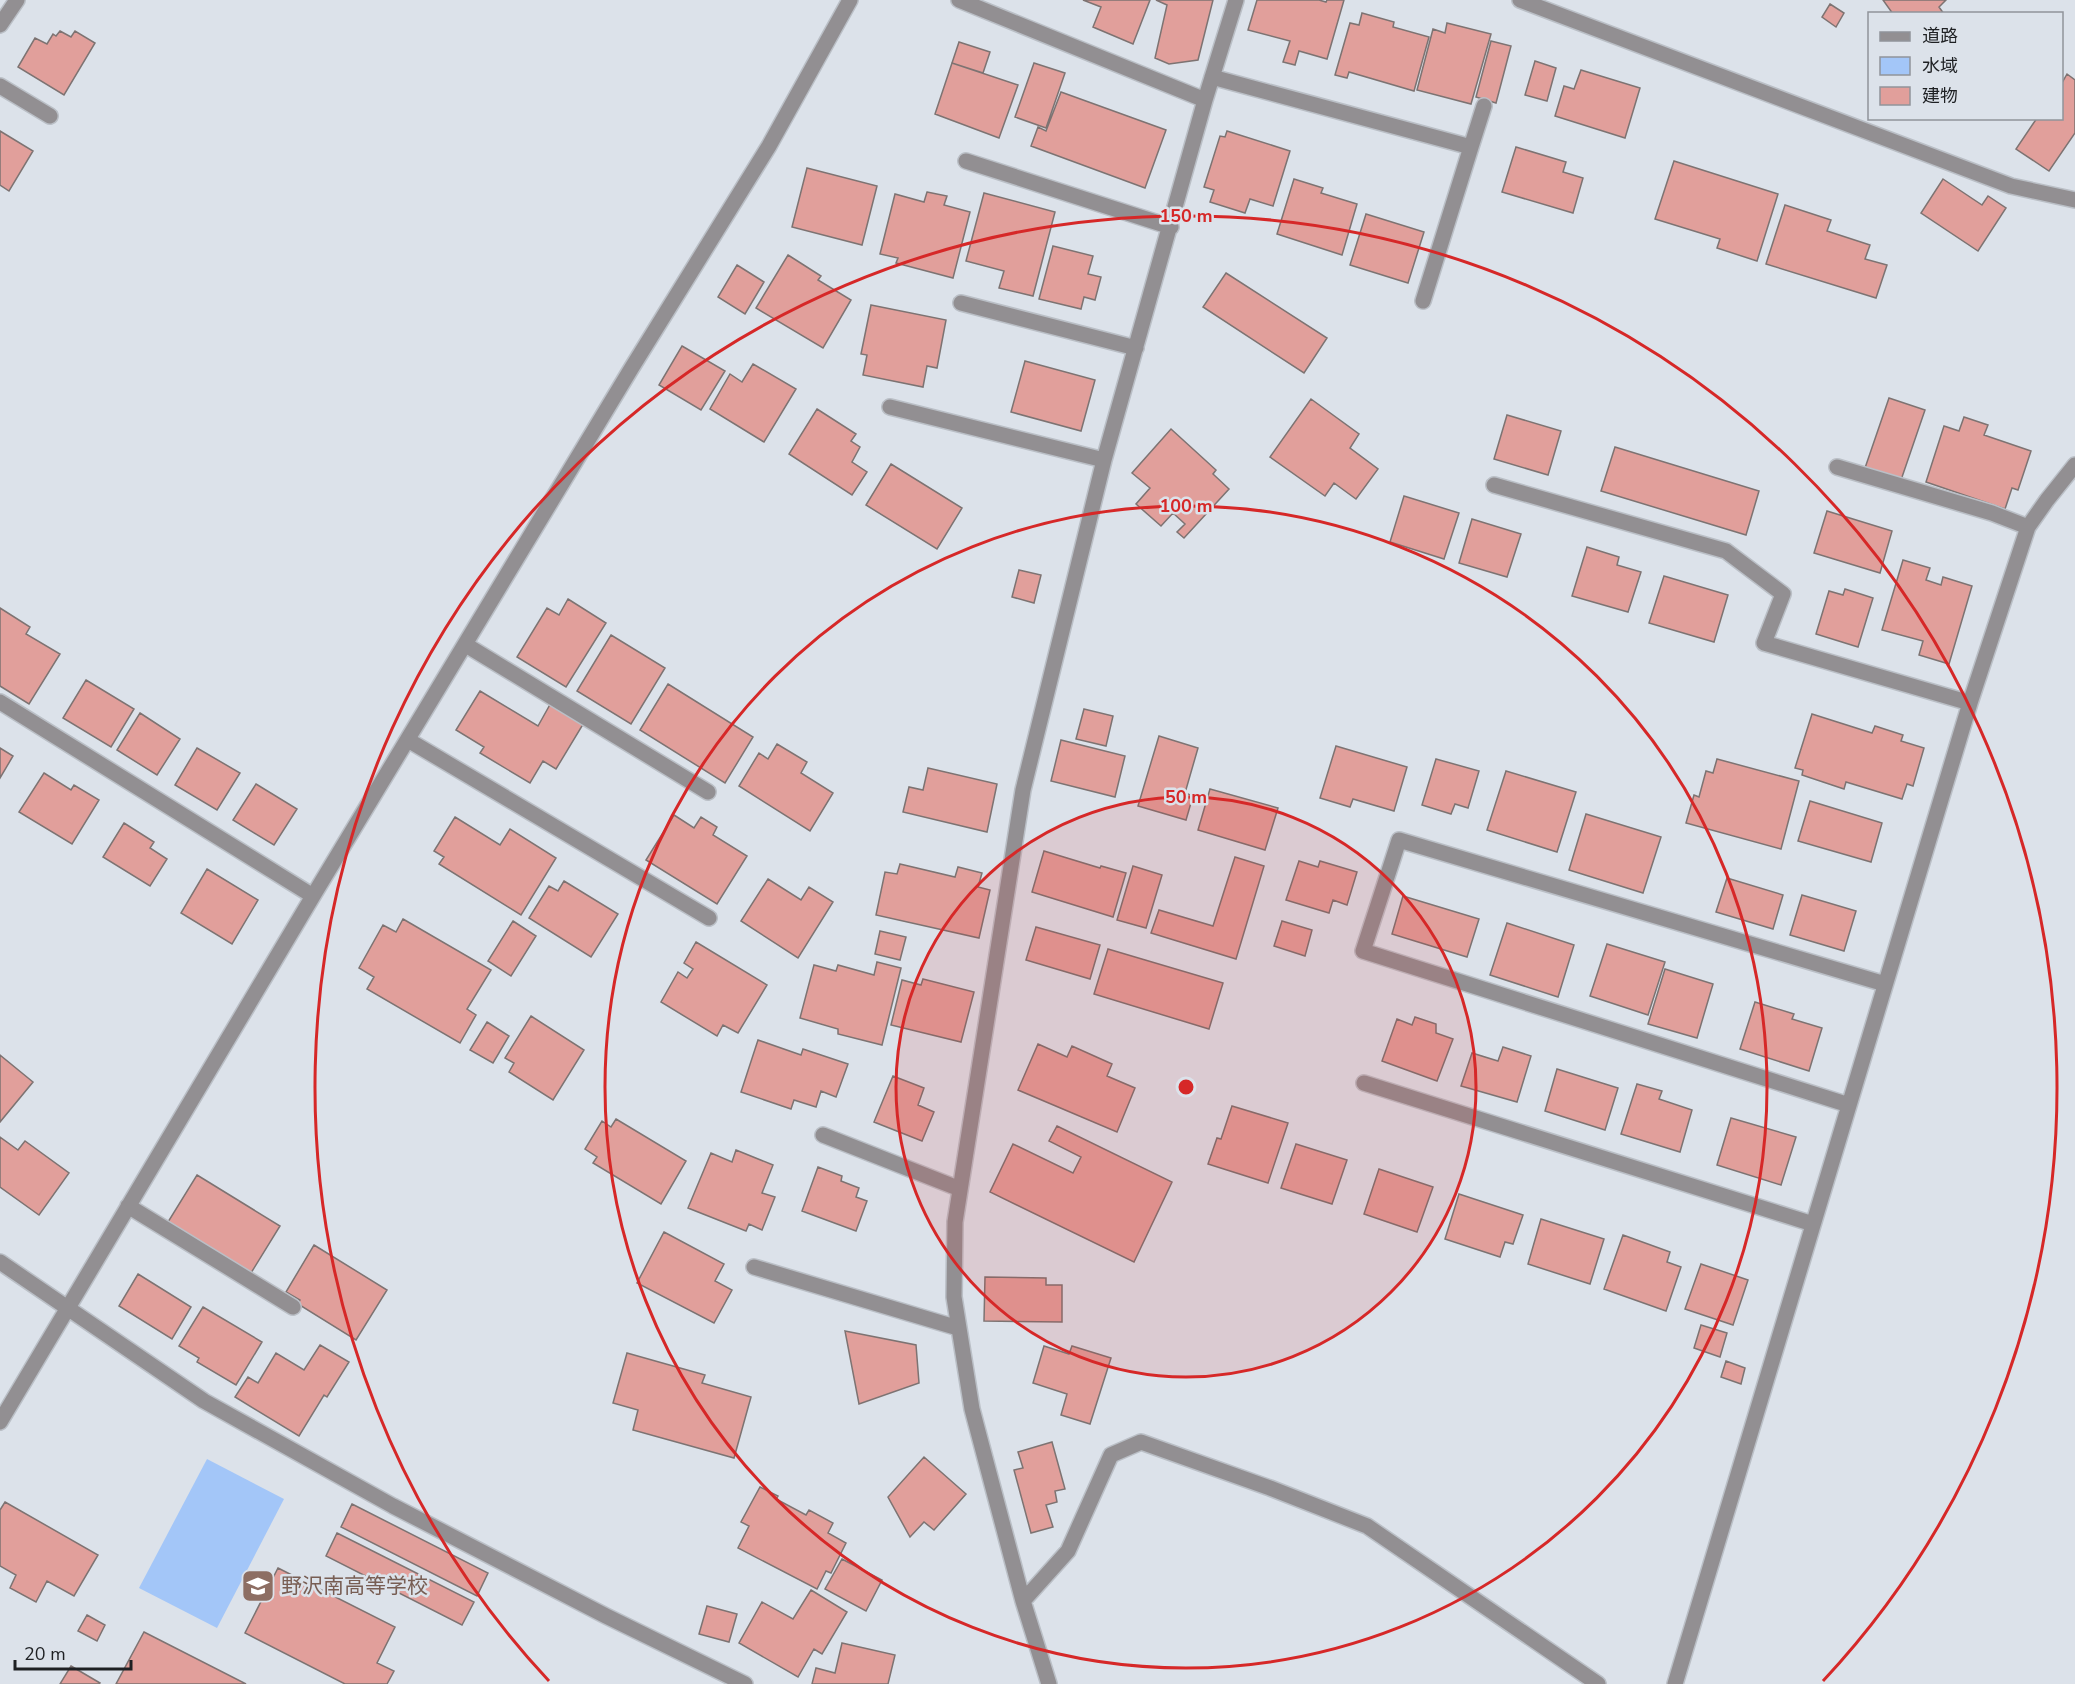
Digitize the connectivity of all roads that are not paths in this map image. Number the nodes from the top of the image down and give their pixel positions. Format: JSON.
{"nodes":[{"id":1,"x":17,"y":0,"type":"edge"},
{"id":2,"x":850,"y":0,"type":"edge"},
{"id":3,"x":960,"y":0,"type":"edge"},
{"id":4,"x":1236,"y":0,"type":"edge"},
{"id":5,"x":1521,"y":0,"type":"edge"},
{"id":6,"x":1556,"y":5,"type":"edge"},
{"id":7,"x":0,"y":25,"type":"edge"},
{"id":8,"x":1212,"y":77,"type":"junction"},
{"id":9,"x":0,"y":86,"type":"edge"},
{"id":10,"x":1205,"y":100,"type":"junction"},
{"id":11,"x":1484,"y":106,"type":"dead end"},
{"id":12,"x":50,"y":116,"type":"dead end"},
{"id":13,"x":1471,"y":147,"type":"junction"},
{"id":14,"x":966,"y":161,"type":"dead end"},
{"id":15,"x":2075,"y":200,"type":"edge"},
{"id":16,"x":1171,"y":226,"type":"junction"},
{"id":17,"x":1423,"y":301,"type":"dead end"},
{"id":18,"x":961,"y":303,"type":"dead end"},
{"id":19,"x":1136,"y":348,"type":"junction"},
{"id":20,"x":890,"y":407,"type":"dead end"},
{"id":21,"x":1104,"y":460,"type":"junction"},
{"id":22,"x":2075,"y":465,"type":"edge"},
{"id":23,"x":1837,"y":467,"type":"dead end"},
{"id":24,"x":1494,"y":485,"type":"dead end"},
{"id":25,"x":2028,"y":527,"type":"junction"},
{"id":26,"x":466,"y":645,"type":"junction"},
{"id":27,"x":0,"y":702,"type":"edge"},
{"id":28,"x":1970,"y":703,"type":"junction"},
{"id":29,"x":408,"y":740,"type":"junction"},
{"id":30,"x":708,"y":792,"type":"dead end"},
{"id":31,"x":313,"y":896,"type":"junction"},
{"id":32,"x":709,"y":918,"type":"dead end"},
{"id":33,"x":1885,"y":984,"type":"junction"},
{"id":34,"x":1365,"y":1083,"type":"dead end"},
{"id":35,"x":1849,"y":1105,"type":"junction"},
{"id":36,"x":823,"y":1135,"type":"dead end"},
{"id":37,"x":960,"y":1189,"type":"junction"},
{"id":38,"x":128,"y":1206,"type":"junction"},
{"id":39,"x":1813,"y":1224,"type":"junction"},
{"id":40,"x":0,"y":1262,"type":"edge"},
{"id":41,"x":754,"y":1267,"type":"dead end"},
{"id":42,"x":293,"y":1307,"type":"dead end"},
{"id":43,"x":69,"y":1309,"type":"junction"},
{"id":44,"x":958,"y":1328,"type":"junction"},
{"id":45,"x":0,"y":1422,"type":"edge"},
{"id":46,"x":1023,"y":1601,"type":"junction"},
{"id":47,"x":745,"y":1684,"type":"edge"},
{"id":48,"x":1049,"y":1684,"type":"edge"},
{"id":49,"x":1598,"y":1684,"type":"edge"},
{"id":50,"x":1675,"y":1684,"type":"edge"}],
"edges":[{"from":1,"to":7,"type":"street"},
{"from":2,"to":26,"type":"street"},
{"from":3,"to":10,"type":"street"},
{"from":4,"to":8,"type":"street"},
{"from":5,"to":6,"type":"street"},
{"from":6,"to":15,"type":"street"},
{"from":8,"to":10,"type":"street"},
{"from":8,"to":13,"type":"street"},
{"from":9,"to":12,"type":"street"},
{"from":10,"to":16,"type":"street"},
{"from":11,"to":13,"type":"street"},
{"from":13,"to":17,"type":"street"},
{"from":14,"to":16,"type":"street"},
{"from":16,"to":19,"type":"street"},
{"from":18,"to":19,"type":"street"},
{"from":19,"to":21,"type":"street"},
{"from":20,"to":21,"type":"street"},
{"from":21,"to":37,"type":"street"},
{"from":22,"to":25,"type":"street"},
{"from":23,"to":25,"type":"street"},
{"from":24,"to":28,"type":"street"},
{"from":25,"to":28,"type":"street"},
{"from":26,"to":29,"type":"street"},
{"from":26,"to":30,"type":"street"},
{"from":27,"to":31,"type":"street"},
{"from":28,"to":33,"type":"street"},
{"from":29,"to":31,"type":"street"},
{"from":29,"to":32,"type":"street"},
{"from":31,"to":38,"type":"street"},
{"from":33,"to":35,"type":"street"},
{"from":33,"to":35,"type":"street"},
{"from":34,"to":39,"type":"street"},
{"from":35,"to":39,"type":"street"},
{"from":36,"to":37,"type":"street"},
{"from":37,"to":44,"type":"street"},
{"from":38,"to":42,"type":"street"},
{"from":38,"to":43,"type":"street"},
{"from":39,"to":50,"type":"street"},
{"from":40,"to":43,"type":"street"},
{"from":41,"to":44,"type":"street"},
{"from":43,"to":45,"type":"street"},
{"from":43,"to":47,"type":"street"},
{"from":44,"to":46,"type":"street"},
{"from":46,"to":48,"type":"street"},
{"from":46,"to":49,"type":"street"}]}
